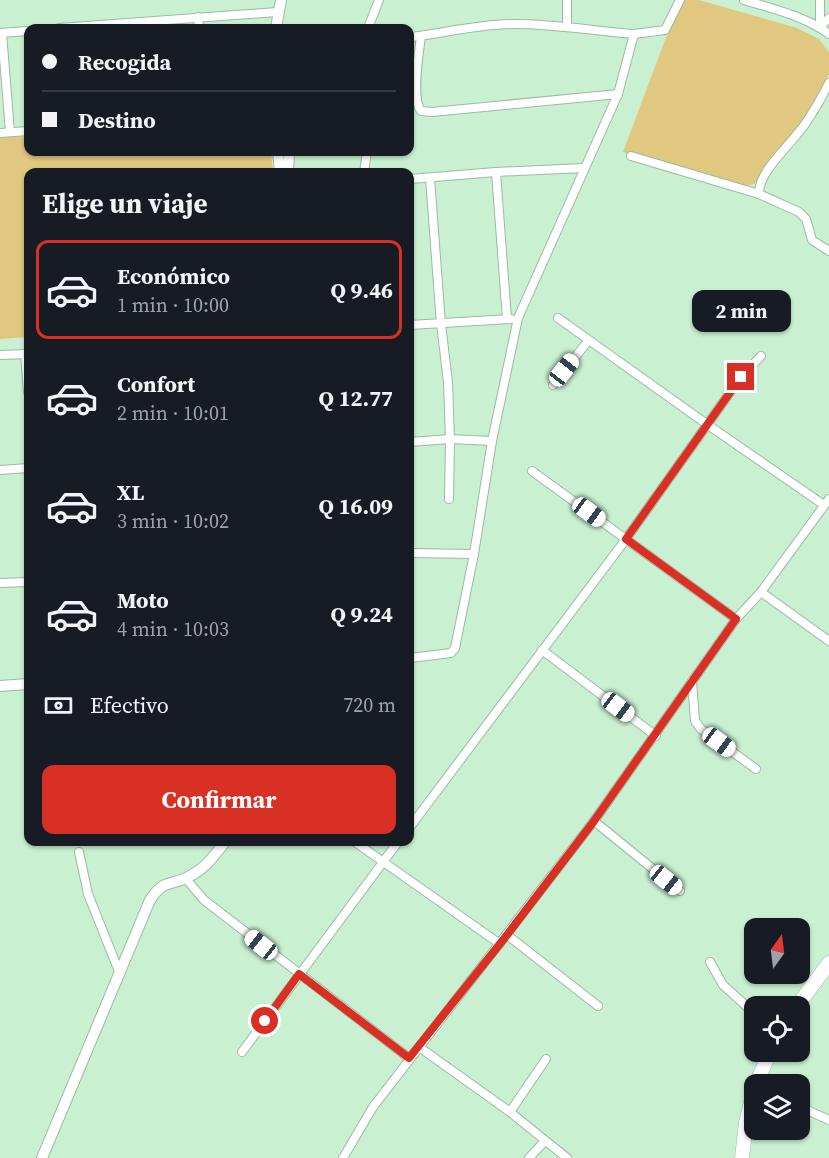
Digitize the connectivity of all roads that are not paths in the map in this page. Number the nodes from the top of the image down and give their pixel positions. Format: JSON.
{"nodes":[{"id":1,"x":281,"y":0,"type":"edge"},
{"id":2,"x":379,"y":0,"type":"edge"},
{"id":3,"x":567,"y":0,"type":"edge"},
{"id":4,"x":680,"y":0,"type":"edge"},
{"id":5,"x":744,"y":0,"type":"edge"},
{"id":6,"x":820,"y":0,"type":"edge"},
{"id":7,"x":198,"y":17,"type":"junction"},
{"id":8,"x":829,"y":18,"type":"edge"},
{"id":9,"x":278,"y":23,"type":"edge"},
{"id":10,"x":144,"y":24,"type":"edge"},
{"id":11,"x":199,"y":24,"type":"edge"},
{"id":12,"x":370,"y":24,"type":"edge"},
{"id":13,"x":567,"y":26,"type":"junction"},
{"id":14,"x":820,"y":27,"type":"junction"},
{"id":15,"x":24,"y":31,"type":"edge"},
{"id":16,"x":1,"y":33,"type":"edge"},
{"id":17,"x":634,"y":33,"type":"junction"},
{"id":18,"x":829,"y":34,"type":"edge"},
{"id":19,"x":421,"y":36,"type":"junction"},
{"id":20,"x":414,"y":37,"type":"edge"},
{"id":21,"x":418,"y":59,"type":"junction"},
{"id":22,"x":414,"y":62,"type":"edge"},
{"id":23,"x":829,"y":83,"type":"edge"},
{"id":24,"x":618,"y":94,"type":"junction"},
{"id":25,"x":24,"y":131,"type":"edge"},
{"id":26,"x":10,"y":132,"type":"junction"},
{"id":27,"x":0,"y":133,"type":"edge"},
{"id":28,"x":631,"y":156,"type":"dead end"},
{"id":29,"x":584,"y":168,"type":"junction"},
{"id":30,"x":496,"y":172,"type":"junction"},
{"id":31,"x":430,"y":178,"type":"junction"},
{"id":32,"x":414,"y":179,"type":"edge"},
{"id":33,"x":759,"y":194,"type":"junction"},
{"id":34,"x":829,"y":251,"type":"edge"},
{"id":35,"x":518,"y":318,"type":"junction"},
{"id":36,"x":558,"y":318,"type":"dead end"},
{"id":37,"x":507,"y":319,"type":"junction"},
{"id":38,"x":441,"y":324,"type":"junction"},
{"id":39,"x":414,"y":325,"type":"edge"},
{"id":40,"x":588,"y":341,"type":"junction"},
{"id":41,"x":24,"y":354,"type":"edge"},
{"id":42,"x":0,"y":355,"type":"edge"},
{"id":43,"x":761,"y":356,"type":"dead end"},
{"id":44,"x":553,"y":385,"type":"dead end"},
{"id":45,"x":708,"y":426,"type":"junction"},
{"id":46,"x":450,"y":440,"type":"junction"},
{"id":47,"x":492,"y":441,"type":"junction"},
{"id":48,"x":414,"y":442,"type":"edge"},
{"id":49,"x":24,"y":468,"type":"edge"},
{"id":50,"x":0,"y":470,"type":"edge"},
{"id":51,"x":532,"y":471,"type":"dead end"},
{"id":52,"x":449,"y":499,"type":"dead end"},
{"id":53,"x":826,"y":502,"type":"edge"},
{"id":54,"x":626,"y":539,"type":"junction"},
{"id":55,"x":414,"y":553,"type":"edge"},
{"id":56,"x":474,"y":554,"type":"junction"},
{"id":57,"x":24,"y":582,"type":"edge"},
{"id":58,"x":0,"y":583,"type":"edge"},
{"id":59,"x":761,"y":592,"type":"junction"},
{"id":60,"x":736,"y":619,"type":"junction"},
{"id":61,"x":829,"y":641,"type":"edge"},
{"id":62,"x":542,"y":650,"type":"junction"},
{"id":63,"x":414,"y":658,"type":"edge"},
{"id":64,"x":692,"y":681,"type":"junction"},
{"id":65,"x":24,"y":684,"type":"edge"},
{"id":66,"x":0,"y":686,"type":"edge"},
{"id":67,"x":656,"y":736,"type":"junction"},
{"id":68,"x":756,"y":769,"type":"dead end"},
{"id":69,"x":594,"y":821,"type":"junction"},
{"id":70,"x":414,"y":822,"type":"edge"},
{"id":71,"x":222,"y":846,"type":"edge"},
{"id":72,"x":361,"y":846,"type":"edge"},
{"id":73,"x":395,"y":846,"type":"edge"},
{"id":74,"x":79,"y":852,"type":"dead end"},
{"id":75,"x":383,"y":862,"type":"junction"},
{"id":76,"x":186,"y":879,"type":"junction"},
{"id":77,"x":680,"y":891,"type":"dead end"},
{"id":78,"x":507,"y":935,"type":"junction"},
{"id":79,"x":500,"y":944,"type":"junction"},
{"id":80,"x":710,"y":963,"type":"dead end"},
{"id":81,"x":829,"y":963,"type":"edge"},
{"id":82,"x":120,"y":974,"type":"junction"},
{"id":83,"x":299,"y":974,"type":"junction"},
{"id":84,"x":804,"y":996,"type":"edge"},
{"id":85,"x":744,"y":1004,"type":"edge"},
{"id":86,"x":598,"y":1006,"type":"dead end"},
{"id":87,"x":419,"y":1047,"type":"junction"},
{"id":88,"x":242,"y":1052,"type":"dead end"},
{"id":89,"x":409,"y":1058,"type":"junction"},
{"id":90,"x":546,"y":1059,"type":"dead end"},
{"id":91,"x":810,"y":1111,"type":"edge"},
{"id":92,"x":510,"y":1112,"type":"junction"},
{"id":93,"x":829,"y":1120,"type":"edge"},
{"id":94,"x":744,"y":1140,"type":"edge"},
{"id":95,"x":545,"y":1142,"type":"junction"},
{"id":96,"x":42,"y":1158,"type":"edge"},
{"id":97,"x":343,"y":1158,"type":"edge"},
{"id":98,"x":529,"y":1158,"type":"edge"},
{"id":99,"x":567,"y":1158,"type":"edge"},
{"id":100,"x":742,"y":1158,"type":"edge"}],
"edges":[{"from":1,"to":9,"type":"street"},
{"from":2,"to":12,"type":"street"},
{"from":3,"to":13,"type":"street"},
{"from":4,"to":17,"type":"street"},
{"from":5,"to":14,"type":"street"},
{"from":6,"to":14,"type":"street"},
{"from":7,"to":9,"type":"street"},
{"from":7,"to":10,"type":"street"},
{"from":7,"to":11,"type":"street"},
{"from":8,"to":14,"type":"street"},
{"from":13,"to":17,"type":"street"},
{"from":13,"to":19,"type":"street"},
{"from":14,"to":18,"type":"street"},
{"from":15,"to":16,"type":"street"},
{"from":16,"to":26,"type":"street"},
{"from":17,"to":24,"type":"street"},
{"from":19,"to":20,"type":"street"},
{"from":19,"to":21,"type":"street"},
{"from":21,"to":22,"type":"street"},
{"from":21,"to":24,"type":"street"},
{"from":23,"to":33,"type":"street"},
{"from":24,"to":29,"type":"street"},
{"from":25,"to":26,"type":"street"},
{"from":26,"to":27,"type":"street"},
{"from":28,"to":33,"type":"street"},
{"from":29,"to":30,"type":"street"},
{"from":29,"to":35,"type":"street"},
{"from":30,"to":31,"type":"street"},
{"from":30,"to":37,"type":"street"},
{"from":31,"to":32,"type":"street"},
{"from":31,"to":38,"type":"street"},
{"from":33,"to":34,"type":"street"},
{"from":35,"to":37,"type":"street"},
{"from":35,"to":47,"type":"street"},
{"from":36,"to":40,"type":"street"},
{"from":37,"to":38,"type":"street"},
{"from":38,"to":39,"type":"street"},
{"from":38,"to":46,"type":"street"},
{"from":40,"to":44,"type":"street"},
{"from":40,"to":45,"type":"street"},
{"from":41,"to":42,"type":"street"},
{"from":43,"to":45,"type":"street"},
{"from":45,"to":53,"type":"street"},
{"from":45,"to":54,"type":"street"},
{"from":46,"to":47,"type":"street"},
{"from":46,"to":48,"type":"street"},
{"from":46,"to":52,"type":"street"},
{"from":47,"to":56,"type":"street"},
{"from":49,"to":50,"type":"street"},
{"from":51,"to":54,"type":"street"},
{"from":53,"to":59,"type":"street"},
{"from":54,"to":60,"type":"street"},
{"from":54,"to":62,"type":"street"},
{"from":55,"to":56,"type":"street"},
{"from":56,"to":63,"type":"street"},
{"from":57,"to":58,"type":"street"},
{"from":59,"to":60,"type":"street"},
{"from":59,"to":61,"type":"street"},
{"from":60,"to":64,"type":"street"},
{"from":62,"to":67,"type":"street"},
{"from":62,"to":70,"type":"street"},
{"from":64,"to":67,"type":"street"},
{"from":64,"to":68,"type":"street"},
{"from":65,"to":66,"type":"street"},
{"from":67,"to":69,"type":"street"},
{"from":69,"to":77,"type":"street"},
{"from":69,"to":78,"type":"street"},
{"from":71,"to":76,"type":"street"},
{"from":72,"to":75,"type":"street"},
{"from":73,"to":75,"type":"street"},
{"from":74,"to":82,"type":"street"},
{"from":75,"to":79,"type":"street"},
{"from":75,"to":83,"type":"street"},
{"from":76,"to":82,"type":"street"},
{"from":76,"to":83,"type":"street"},
{"from":78,"to":79,"type":"street"},
{"from":78,"to":86,"type":"street"},
{"from":79,"to":87,"type":"street"},
{"from":80,"to":85,"type":"street"},
{"from":81,"to":84,"type":"highway"},
{"from":82,"to":96,"type":"street"},
{"from":83,"to":88,"type":"street"},
{"from":83,"to":89,"type":"street"},
{"from":87,"to":89,"type":"street"},
{"from":87,"to":92,"type":"street"},
{"from":89,"to":97,"type":"street"},
{"from":90,"to":92,"type":"street"},
{"from":91,"to":93,"type":"street"},
{"from":92,"to":95,"type":"street"},
{"from":94,"to":100,"type":"highway"},
{"from":95,"to":98,"type":"street"},
{"from":95,"to":99,"type":"street"}]}
